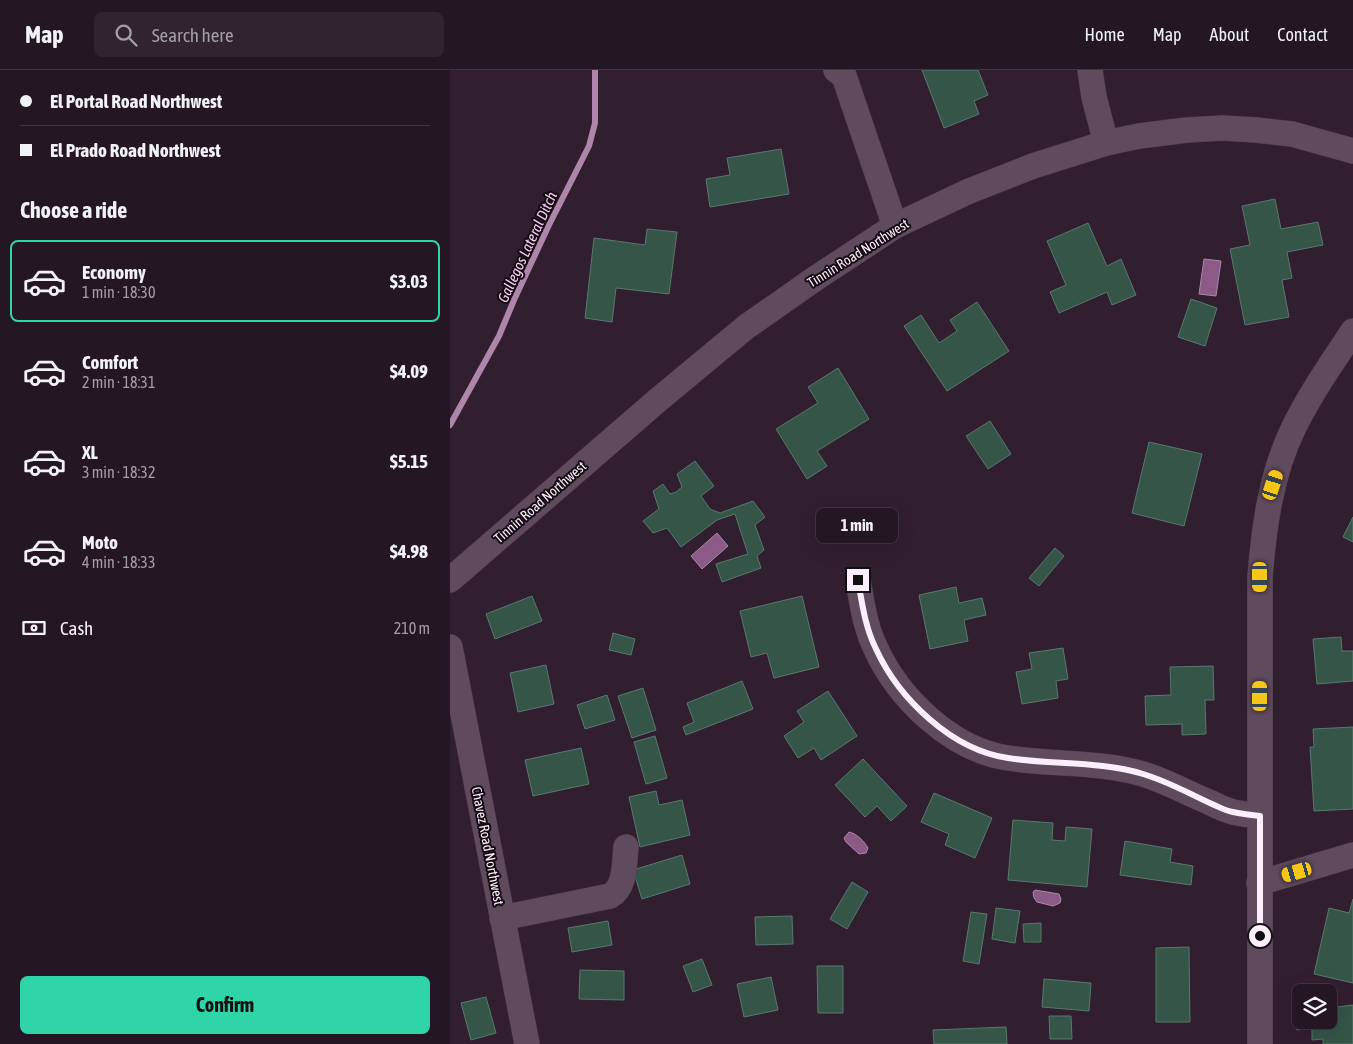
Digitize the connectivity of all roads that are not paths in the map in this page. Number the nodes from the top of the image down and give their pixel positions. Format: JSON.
{"nodes":[{"id":1,"x":836,"y":70,"type":"edge"},
{"id":2,"x":1090,"y":70,"type":"edge"},
{"id":3,"x":1106,"y":143,"type":"junction"},
{"id":4,"x":1353,"y":151,"type":"edge"},
{"id":5,"x":896,"y":226,"type":"junction"},
{"id":6,"x":1353,"y":331,"type":"edge"},
{"id":7,"x":450,"y":580,"type":"edge"},
{"id":8,"x":858,"y":580,"type":"dead end"},
{"id":9,"x":450,"y":647,"type":"edge"},
{"id":10,"x":1260,"y":816,"type":"junction"},
{"id":11,"x":626,"y":847,"type":"dead end"},
{"id":12,"x":1353,"y":855,"type":"edge"},
{"id":13,"x":1259,"y":883,"type":"junction"},
{"id":14,"x":502,"y":918,"type":"junction"},
{"id":15,"x":527,"y":1044,"type":"edge"},
{"id":16,"x":1260,"y":1044,"type":"edge"}],
"edges":[{"from":1,"to":5,"type":"street"},
{"from":2,"to":3,"type":"street"},
{"from":3,"to":4,"type":"street","name":"Tinnin Road Northwest"},
{"from":3,"to":5,"type":"street","name":"Tinnin Road Northwest"},
{"from":5,"to":7,"type":"street","name":"Tinnin Road Northwest"},
{"from":6,"to":10,"type":"street"},
{"from":8,"to":10,"type":"street"},
{"from":9,"to":14,"type":"street","name":"Chavez Road Northwest"},
{"from":10,"to":13,"type":"street"},
{"from":11,"to":14,"type":"street"},
{"from":12,"to":13,"type":"street"},
{"from":13,"to":16,"type":"street"},
{"from":14,"to":15,"type":"street","name":"Chavez Road Northwest"}]}
